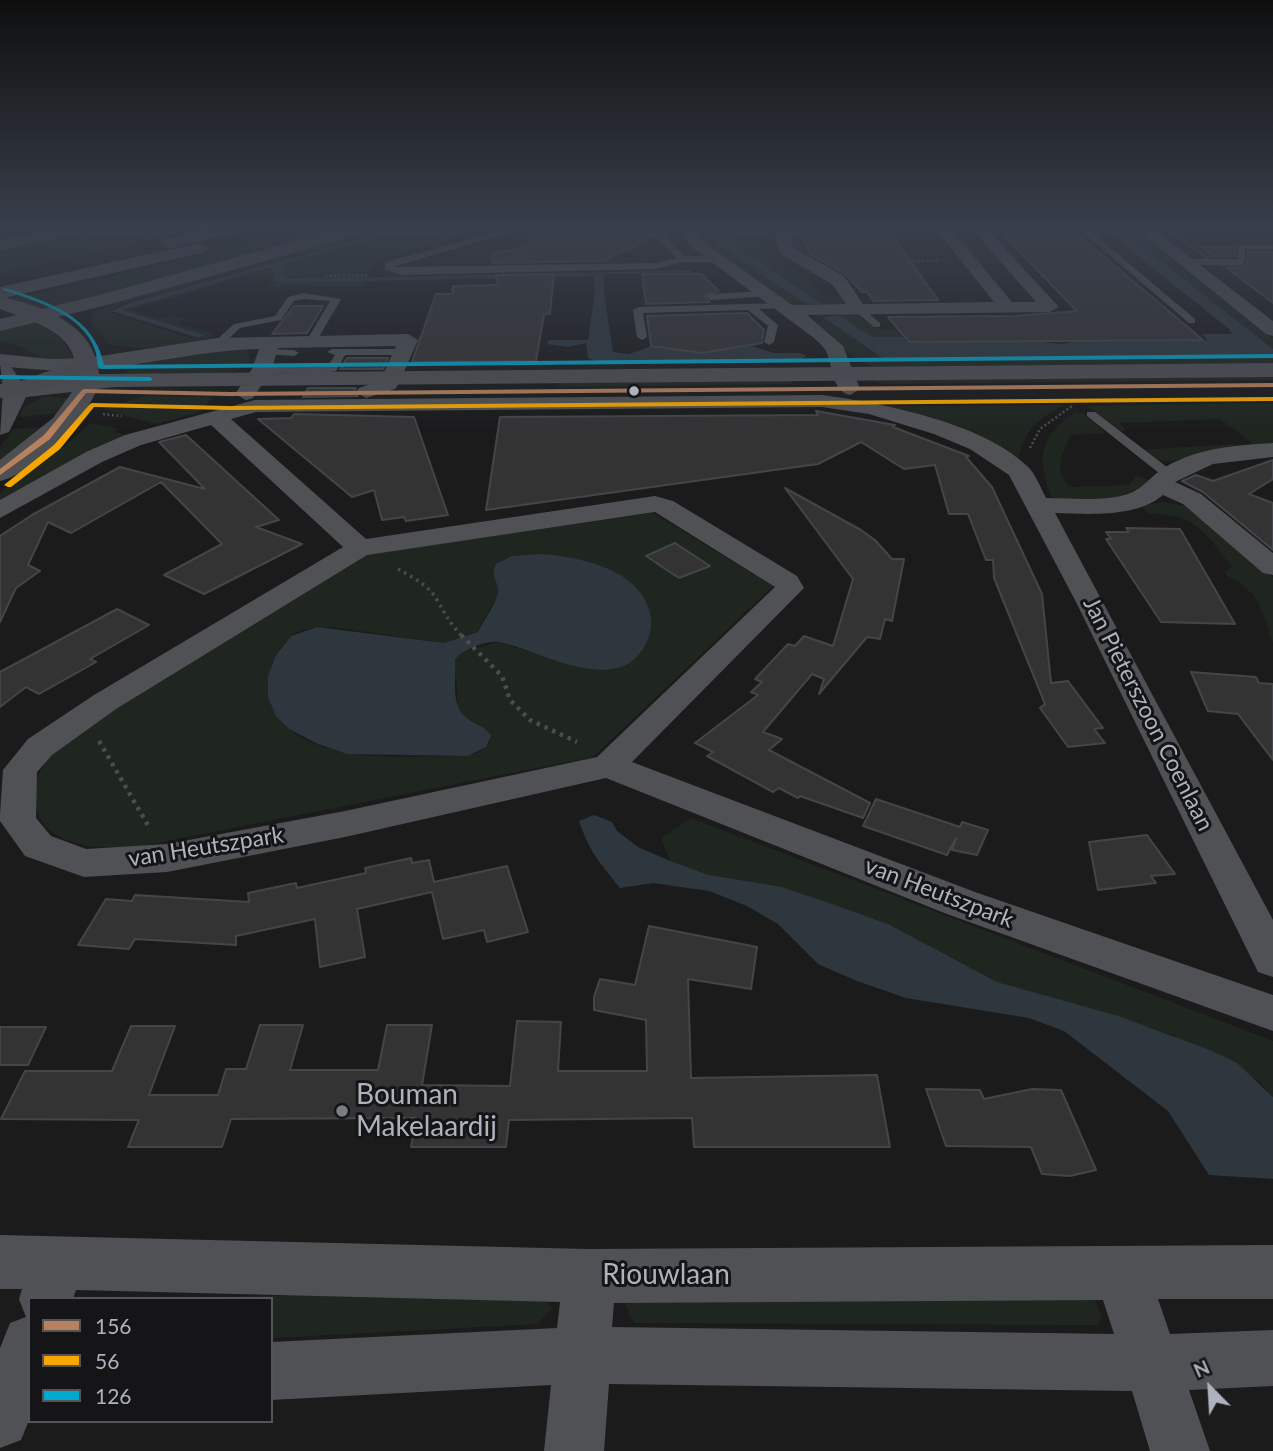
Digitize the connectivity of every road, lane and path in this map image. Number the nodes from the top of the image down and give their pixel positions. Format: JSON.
{"nodes":[{"id":1,"x":116,"y":297,"type":"edge"},
{"id":2,"x":301,"y":297,"type":"edge"},
{"id":3,"x":312,"y":297,"type":"edge"},
{"id":4,"x":696,"y":297,"type":"edge"},
{"id":5,"x":769,"y":297,"type":"edge"},
{"id":6,"x":850,"y":297,"type":"edge"},
{"id":7,"x":933,"y":297,"type":"edge"},
{"id":8,"x":999,"y":297,"type":"edge"},
{"id":9,"x":1040,"y":297,"type":"edge"},
{"id":10,"x":1163,"y":297,"type":"edge"},
{"id":11,"x":1230,"y":297,"type":"edge"},
{"id":12,"x":638,"y":299,"type":"dead end"},
{"id":13,"x":104,"y":300,"type":"junction"},
{"id":14,"x":0,"y":302,"type":"edge"},
{"id":15,"x":1007,"y":307,"type":"junction"},
{"id":16,"x":785,"y":308,"type":"junction"},
{"id":17,"x":941,"y":308,"type":"junction"},
{"id":18,"x":751,"y":309,"type":"junction"},
{"id":19,"x":858,"y":309,"type":"junction"},
{"id":20,"x":37,"y":317,"type":"junction"},
{"id":21,"x":1192,"y":321,"type":"dead end"},
{"id":22,"x":877,"y":324,"type":"dead end"},
{"id":23,"x":0,"y":325,"type":"edge"},
{"id":24,"x":1273,"y":330,"type":"edge"},
{"id":25,"x":642,"y":337,"type":"dead end"},
{"id":26,"x":312,"y":340,"type":"junction"},
{"id":27,"x":769,"y":342,"type":"dead end"},
{"id":28,"x":217,"y":344,"type":"junction"},
{"id":29,"x":338,"y":348,"type":"junction"},
{"id":30,"x":403,"y":352,"type":"junction"},
{"id":31,"x":293,"y":353,"type":"dead end"},
{"id":32,"x":0,"y":360,"type":"edge"},
{"id":33,"x":82,"y":363,"type":"junction"},
{"id":34,"x":0,"y":367,"type":"edge"},
{"id":35,"x":261,"y":367,"type":"junction"},
{"id":36,"x":1273,"y":370,"type":"edge"},
{"id":37,"x":392,"y":377,"type":"junction"},
{"id":38,"x":846,"y":381,"type":"junction"},
{"id":39,"x":1273,"y":385,"type":"edge"},
{"id":40,"x":7,"y":391,"type":"edge"},
{"id":41,"x":366,"y":392,"type":"junction"},
{"id":42,"x":1077,"y":403,"type":"dead end"},
{"id":43,"x":1091,"y":414,"type":"dead end"},
{"id":44,"x":214,"y":416,"type":"junction"},
{"id":45,"x":0,"y":427,"type":"edge"},
{"id":46,"x":1273,"y":450,"type":"edge"},
{"id":47,"x":1019,"y":471,"type":"junction"},
{"id":48,"x":0,"y":473,"type":"edge"},
{"id":49,"x":1164,"y":479,"type":"junction"},
{"id":50,"x":1041,"y":506,"type":"junction"},
{"id":51,"x":0,"y":510,"type":"edge"},
{"id":52,"x":360,"y":548,"type":"junction"},
{"id":53,"x":1273,"y":567,"type":"edge"},
{"id":54,"x":85,"y":716,"type":"junction"},
{"id":55,"x":608,"y":766,"type":"junction"},
{"id":56,"x":167,"y":859,"type":"junction"},
{"id":57,"x":1273,"y":960,"type":"edge"},
{"id":58,"x":1273,"y":1013,"type":"edge"},
{"id":59,"x":0,"y":1262,"type":"edge"},
{"id":60,"x":1273,"y":1272,"type":"edge"},
{"id":61,"x":1122,"y":1273,"type":"junction"},
{"id":62,"x":589,"y":1276,"type":"junction"},
{"id":63,"x":53,"y":1280,"type":"edge"},
{"id":64,"x":581,"y":1356,"type":"junction"},
{"id":65,"x":1273,"y":1358,"type":"edge"},
{"id":66,"x":1152,"y":1363,"type":"junction"},
{"id":67,"x":273,"y":1371,"type":"edge"},
{"id":68,"x":574,"y":1451,"type":"edge"},
{"id":69,"x":1180,"y":1451,"type":"edge"}],
"edges":[{"from":1,"to":13,"type":"highway"},
{"from":2,"to":28,"type":"lane"},
{"from":3,"to":26,"type":"lane"},
{"from":4,"to":12,"type":"lane"},
{"from":5,"to":16,"type":"street"},
{"from":6,"to":19,"type":"street"},
{"from":7,"to":17,"type":"path"},
{"from":8,"to":15,"type":"street"},
{"from":9,"to":15,"type":"street"},
{"from":10,"to":21,"type":"lane"},
{"from":11,"to":24,"type":"street"},
{"from":13,"to":20,"type":"highway"},
{"from":13,"to":33,"type":"highway"},
{"from":14,"to":20,"type":"main road"},
{"from":15,"to":17,"type":"street"},
{"from":16,"to":18,"type":"lane"},
{"from":16,"to":19,"type":"street"},
{"from":16,"to":38,"type":"street"},
{"from":17,"to":19,"type":"street"},
{"from":18,"to":25,"type":"lane"},
{"from":18,"to":27,"type":"lane"},
{"from":19,"to":22,"type":"lane"},
{"from":20,"to":23,"type":"highway"},
{"from":20,"to":33,"type":"main road"},
{"from":26,"to":29,"type":"street"},
{"from":26,"to":35,"type":"street"},
{"from":28,"to":33,"type":"street"},
{"from":28,"to":35,"type":"street"},
{"from":29,"to":30,"type":"lane"},
{"from":29,"to":30,"type":"street"},
{"from":29,"to":35,"type":"lane"},
{"from":30,"to":37,"type":"street"},
{"from":31,"to":35,"type":"lane"},
{"from":32,"to":33,"type":"street"},
{"from":33,"to":35,"type":"main road"},
{"from":33,"to":40,"type":"main road"},
{"from":33,"to":48,"type":"main road"},
{"from":34,"to":40,"type":"main road"},
{"from":35,"to":37,"type":"main road"},
{"from":35,"to":41,"type":"main road"},
{"from":36,"to":38,"type":"main road"},
{"from":37,"to":38,"type":"main road"},
{"from":37,"to":41,"type":"street"},
{"from":38,"to":39,"type":"main road"},
{"from":38,"to":41,"type":"main road"},
{"from":40,"to":45,"type":"main road"},
{"from":42,"to":47,"type":"path"},
{"from":43,"to":49,"type":"lane"},
{"from":44,"to":47,"type":"street","name":"Jan Pieterszoon Coenlaan"},
{"from":44,"to":51,"type":"street","name":"Jan Pieterszoon Coenlaan"},
{"from":44,"to":52,"type":"street"},
{"from":46,"to":49,"type":"street"},
{"from":47,"to":50,"type":"street","name":"Jan Pieterszoon Coenlaan"},
{"from":49,"to":50,"type":"street"},
{"from":49,"to":53,"type":"street"},
{"from":50,"to":57,"type":"street","name":"Jan Pieterszoon Coenlaan"},
{"from":52,"to":54,"type":"street","name":"van Heutszpark"},
{"from":52,"to":55,"type":"path"},
{"from":52,"to":55,"type":"street","name":"van Heutszpark"},
{"from":54,"to":56,"type":"path"},
{"from":54,"to":56,"type":"street","name":"van Heutszpark"},
{"from":55,"to":56,"type":"street","name":"van Heutszpark"},
{"from":55,"to":58,"type":"street","name":"van Heutszpark"},
{"from":59,"to":63,"type":"street","name":"Riouwlaan"},
{"from":60,"to":61,"type":"street","name":"Riouwlaan"},
{"from":61,"to":62,"type":"street","name":"Riouwlaan"},
{"from":61,"to":66,"type":"street"},
{"from":62,"to":63,"type":"street","name":"Riouwlaan"},
{"from":62,"to":64,"type":"street"},
{"from":64,"to":66,"type":"street"},
{"from":64,"to":67,"type":"street"},
{"from":64,"to":68,"type":"street"},
{"from":65,"to":66,"type":"street"},
{"from":66,"to":69,"type":"street"}]}
